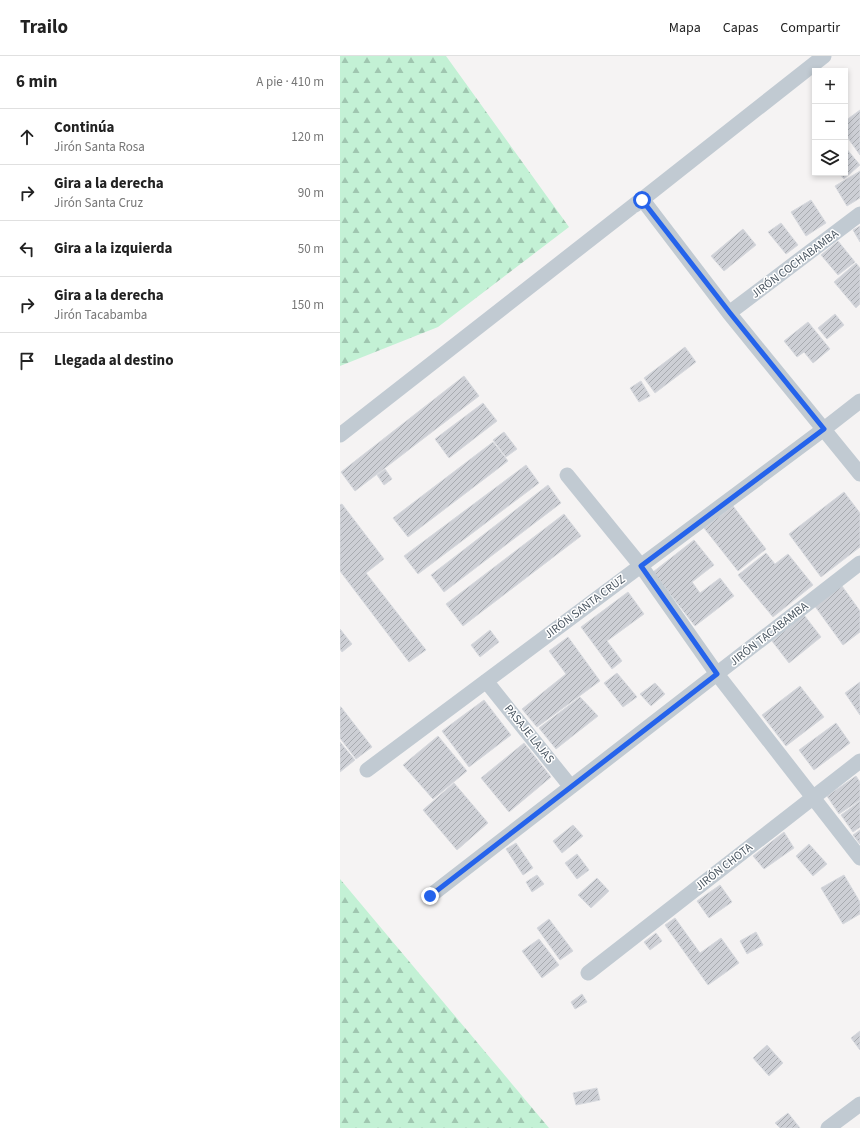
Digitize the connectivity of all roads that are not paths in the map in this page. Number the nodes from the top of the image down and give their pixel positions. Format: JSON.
{"nodes":[{"id":1,"x":824,"y":56,"type":"edge"},
{"id":2,"x":642,"y":200,"type":"junction"},
{"id":3,"x":860,"y":214,"type":"edge"},
{"id":4,"x":730,"y":313,"type":"junction"},
{"id":5,"x":860,"y":401,"type":"edge"},
{"id":6,"x":824,"y":429,"type":"junction"},
{"id":7,"x":340,"y":430,"type":"edge"},
{"id":8,"x":340,"y":435,"type":"edge"},
{"id":9,"x":860,"y":474,"type":"edge"},
{"id":10,"x":567,"y":475,"type":"dead end"},
{"id":11,"x":860,"y":563,"type":"edge"},
{"id":12,"x":641,"y":566,"type":"junction"},
{"id":13,"x":717,"y":674,"type":"junction"},
{"id":14,"x":486,"y":681,"type":"junction"},
{"id":15,"x":860,"y":761,"type":"edge"},
{"id":16,"x":367,"y":770,"type":"dead end"},
{"id":17,"x":571,"y":787,"type":"junction"},
{"id":18,"x":813,"y":798,"type":"junction"},
{"id":19,"x":860,"y":858,"type":"edge"},
{"id":20,"x":430,"y":896,"type":"dead end"},
{"id":21,"x":588,"y":973,"type":"dead end"},
{"id":22,"x":860,"y":1104,"type":"edge"},
{"id":23,"x":828,"y":1128,"type":"edge"}],
"edges":[{"from":1,"to":2,"type":"street"},
{"from":2,"to":4,"type":"street"},
{"from":2,"to":7,"type":"street"},
{"from":2,"to":8,"type":"street"},
{"from":3,"to":4,"type":"street","name":"JIRÓN COCHABAMBA"},
{"from":4,"to":6,"type":"street"},
{"from":5,"to":6,"type":"street","name":"JIRÓN SANTA CRUZ"},
{"from":6,"to":9,"type":"street"},
{"from":6,"to":12,"type":"street","name":"JIRÓN SANTA CRUZ"},
{"from":10,"to":12,"type":"street"},
{"from":11,"to":13,"type":"street","name":"JIRÓN TACABAMBA"},
{"from":12,"to":13,"type":"street"},
{"from":12,"to":14,"type":"street","name":"JIRÓN SANTA CRUZ"},
{"from":13,"to":17,"type":"street","name":"JIRÓN TACABAMBA"},
{"from":13,"to":18,"type":"street"},
{"from":14,"to":16,"type":"street","name":"JIRÓN SANTA CRUZ"},
{"from":14,"to":17,"type":"street","name":"PASAJE LAJAS"},
{"from":15,"to":18,"type":"street","name":"JIRÓN CHOTA"},
{"from":17,"to":20,"type":"street","name":"JIRÓN TACABAMBA"},
{"from":18,"to":19,"type":"street"},
{"from":18,"to":21,"type":"street","name":"JIRÓN CHOTA"},
{"from":22,"to":23,"type":"street"}]}
